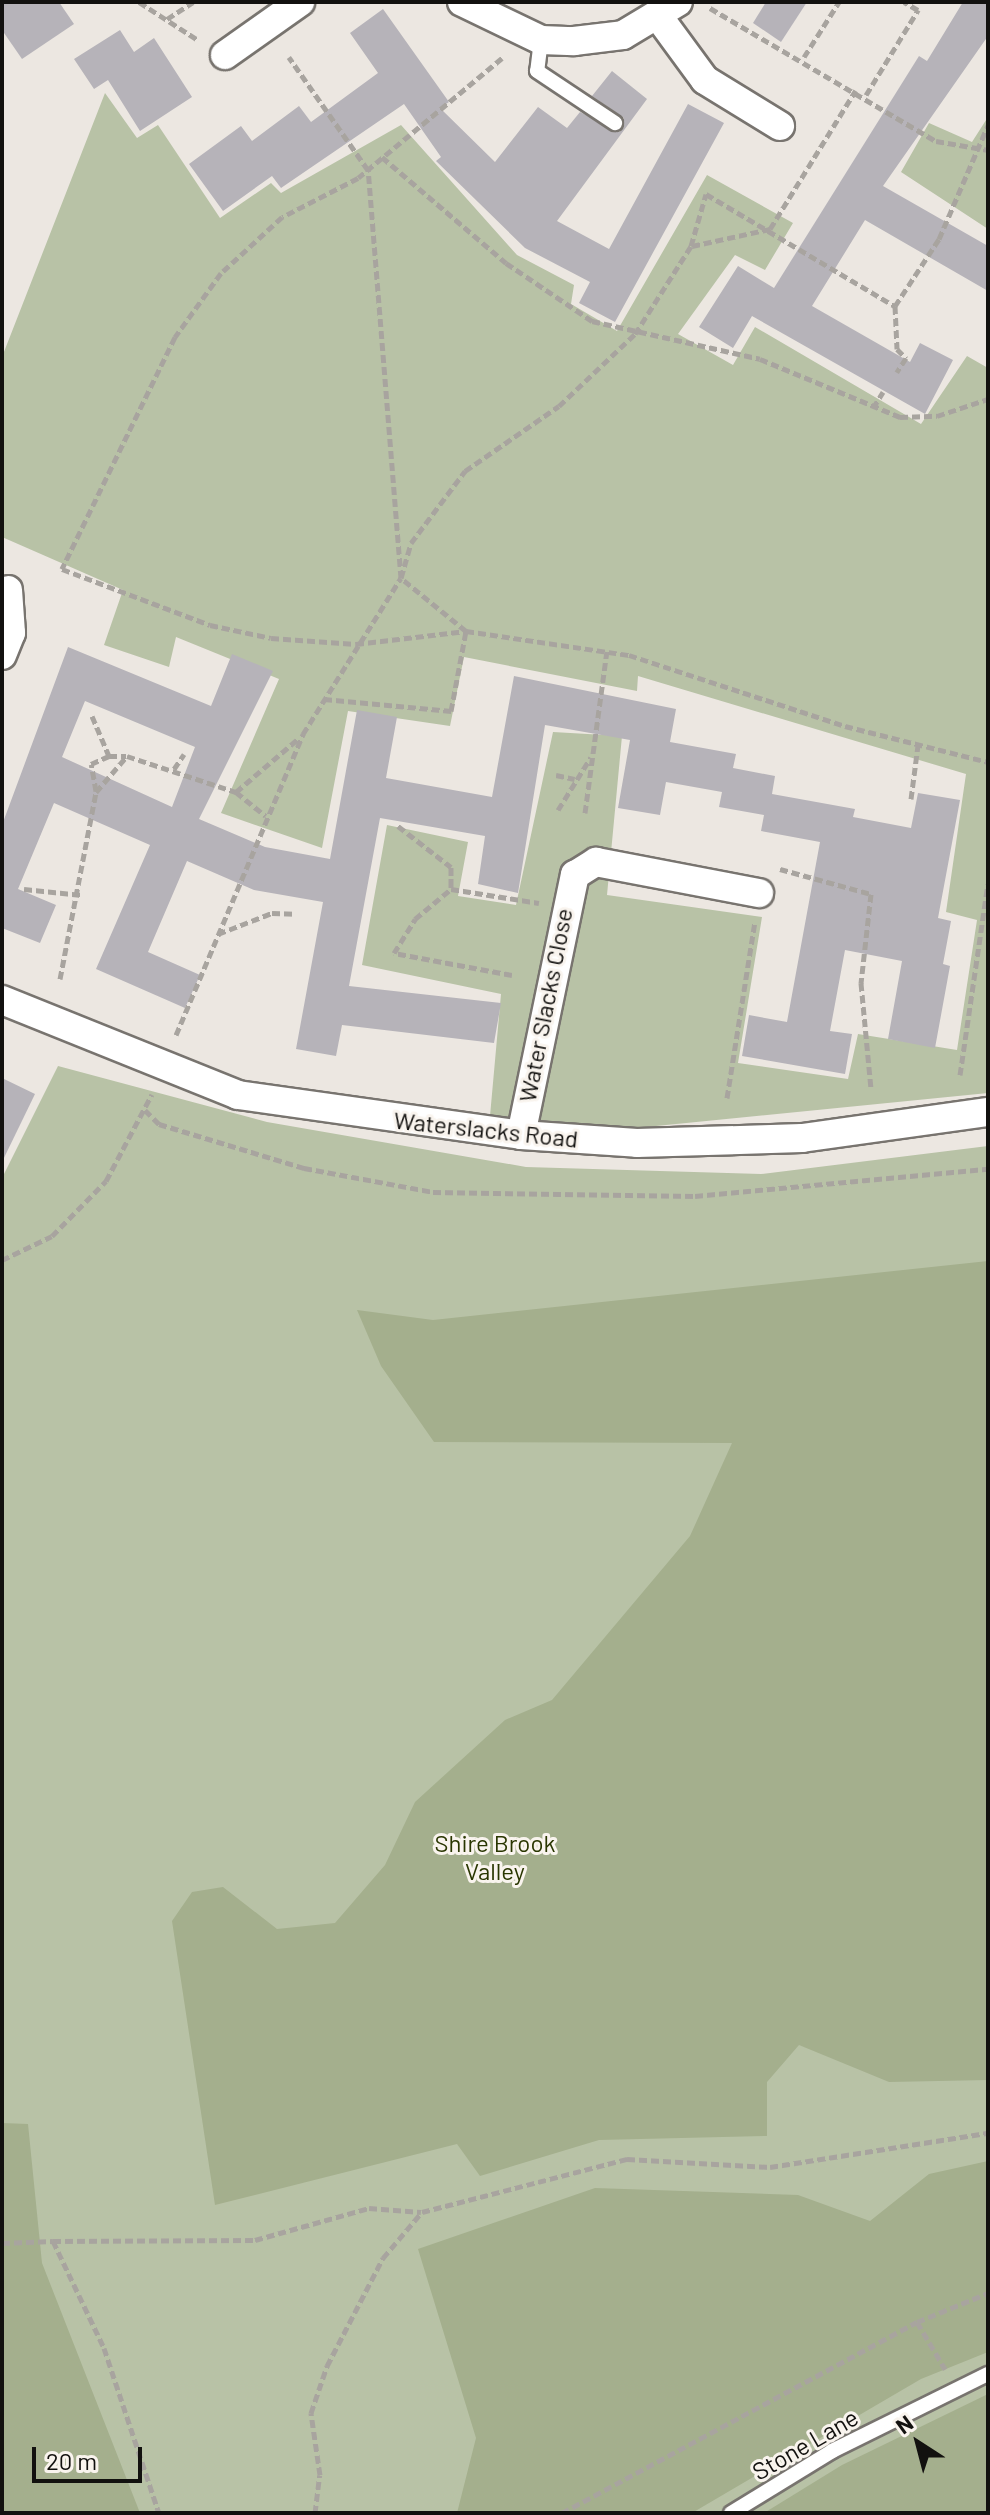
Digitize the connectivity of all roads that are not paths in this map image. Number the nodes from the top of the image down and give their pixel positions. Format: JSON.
{"nodes":[{"id":1,"x":300,"y":2,"type":"edge"},
{"id":2,"x":462,"y":2,"type":"edge"},
{"id":3,"x":668,"y":9,"type":"edge"},
{"id":4,"x":541,"y":40,"type":"junction"},
{"id":5,"x":225,"y":55,"type":"dead end"},
{"id":6,"x":615,"y":123,"type":"dead end"},
{"id":7,"x":780,"y":126,"type":"dead end"},
{"id":8,"x":8,"y":590,"type":"dead end"},
{"id":9,"x":2,"y":655,"type":"edge"},
{"id":10,"x":758,"y":901,"type":"road end"},
{"id":11,"x":2,"y":1000,"type":"edge"},
{"id":12,"x":988,"y":1112,"type":"edge"},
{"id":13,"x":521,"y":1135,"type":"junction"},
{"id":14,"x":988,"y":2374,"type":"edge"},
{"id":15,"x":731,"y":2513,"type":"edge"}],
"edges":[{"from":1,"to":5,"type":"street"},
{"from":2,"to":4,"type":"street"},
{"from":3,"to":4,"type":"street"},
{"from":3,"to":7,"type":"street"},
{"from":4,"to":6,"type":"lane"},
{"from":8,"to":9,"type":"street"},
{"from":10,"to":13,"type":"street","name":"Water Slacks Close"},
{"from":11,"to":13,"type":"street","name":"Waterslacks Road"},
{"from":12,"to":13,"type":"street","name":"Waterslacks Road"},
{"from":14,"to":15,"type":"lane","name":"Stone Lane"}]}
